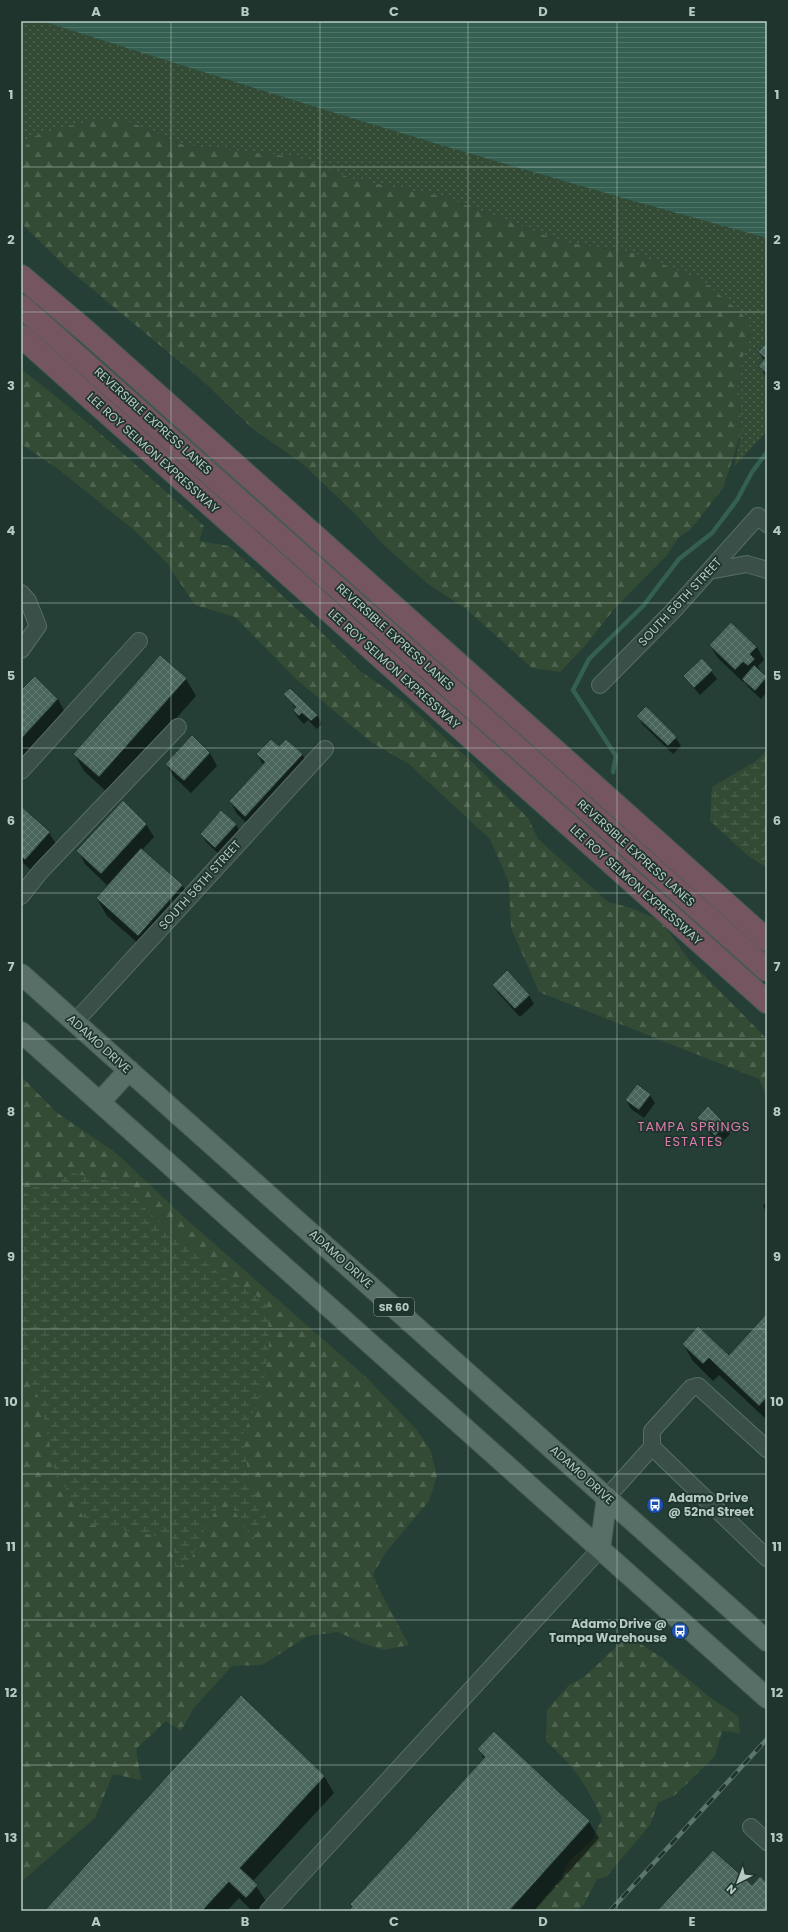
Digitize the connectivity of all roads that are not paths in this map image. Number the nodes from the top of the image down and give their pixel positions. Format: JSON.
{"nodes":[{"id":1,"x":21,"y":276,"type":"edge"},
{"id":2,"x":21,"y":306,"type":"edge"},
{"id":3,"x":21,"y":336,"type":"edge"},
{"id":4,"x":762,"y":520,"type":"edge"},
{"id":5,"x":767,"y":570,"type":"edge"},
{"id":6,"x":709,"y":571,"type":"junction"},
{"id":7,"x":21,"y":593,"type":"edge"},
{"id":8,"x":139,"y":641,"type":"dead end"},
{"id":9,"x":21,"y":650,"type":"edge"},
{"id":10,"x":600,"y":685,"type":"dead end"},
{"id":11,"x":178,"y":727,"type":"dead end"},
{"id":12,"x":325,"y":748,"type":"dead end"},
{"id":13,"x":21,"y":771,"type":"edge"},
{"id":14,"x":21,"y":896,"type":"edge"},
{"id":15,"x":767,"y":940,"type":"edge"},
{"id":16,"x":767,"y":970,"type":"edge"},
{"id":17,"x":21,"y":974,"type":"edge"},
{"id":18,"x":767,"y":1002,"type":"edge"},
{"id":19,"x":75,"y":1022,"type":"junction"},
{"id":20,"x":21,"y":1032,"type":"edge"},
{"id":21,"x":128,"y":1070,"type":"junction"},
{"id":22,"x":100,"y":1102,"type":"junction"},
{"id":23,"x":652,"y":1447,"type":"junction"},
{"id":24,"x":767,"y":1449,"type":"edge"},
{"id":25,"x":607,"y":1497,"type":"junction"},
{"id":26,"x":600,"y":1549,"type":"junction"},
{"id":27,"x":767,"y":1558,"type":"edge"},
{"id":28,"x":767,"y":1641,"type":"edge"},
{"id":29,"x":767,"y":1698,"type":"edge"},
{"id":30,"x":751,"y":1827,"type":"dead end"},
{"id":31,"x":767,"y":1842,"type":"edge"},
{"id":32,"x":268,"y":1911,"type":"edge"}],
"edges":[{"from":1,"to":15,"type":"highway"},
{"from":2,"to":16,"type":"highway","name":"REVERSIBLE EXPRESS LANES"},
{"from":3,"to":18,"type":"highway","name":"LEE ROY SELMON EXPRESSWAY"},
{"from":4,"to":6,"type":"street","name":"SOUTH 56TH STREET"},
{"from":5,"to":6,"type":"street"},
{"from":6,"to":10,"type":"street","name":"SOUTH 56TH STREET"},
{"from":7,"to":9,"type":"street"},
{"from":8,"to":13,"type":"street"},
{"from":11,"to":14,"type":"street"},
{"from":12,"to":19,"type":"street","name":"SOUTH 56TH STREET"},
{"from":17,"to":19,"type":"main road","name":"ADAMO DRIVE","number":"SR 60"},
{"from":19,"to":21,"type":"main road","name":"ADAMO DRIVE","number":"SR 60"},
{"from":20,"to":22,"type":"main road"},
{"from":21,"to":22,"type":"main road"},
{"from":21,"to":25,"type":"main road","name":"ADAMO DRIVE","number":"SR 60"},
{"from":22,"to":26,"type":"main road"},
{"from":23,"to":24,"type":"street"},
{"from":23,"to":25,"type":"street"},
{"from":23,"to":27,"type":"street"},
{"from":25,"to":26,"type":"main road"},
{"from":25,"to":28,"type":"main road","name":"ADAMO DRIVE","number":"SR 60"},
{"from":26,"to":29,"type":"main road"},
{"from":26,"to":32,"type":"street"},
{"from":30,"to":31,"type":"street"}]}
